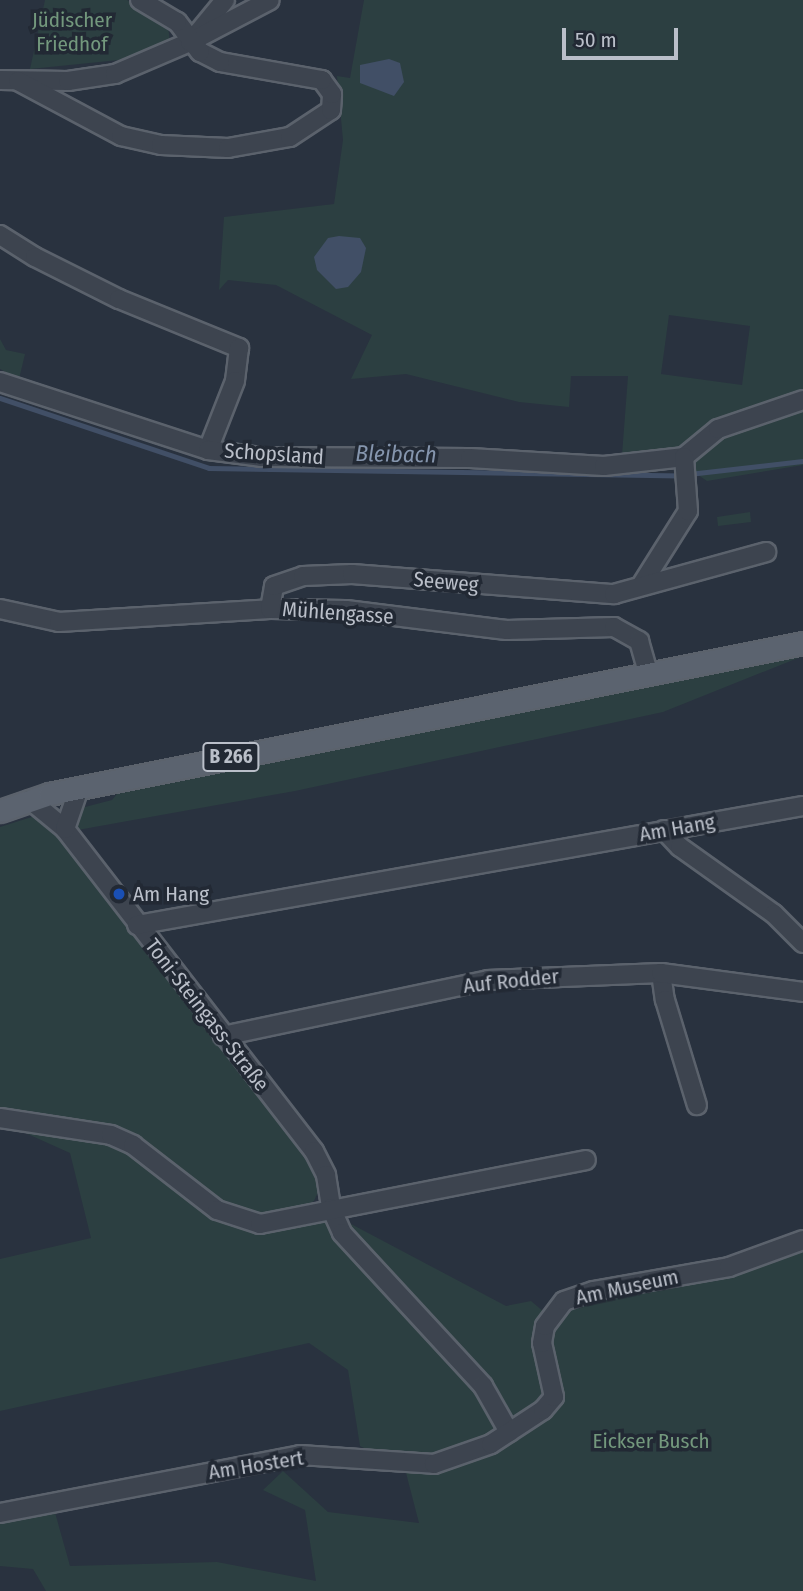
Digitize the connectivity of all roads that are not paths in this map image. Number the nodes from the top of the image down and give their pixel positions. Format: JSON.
{"nodes":[{"id":1,"x":139,"y":0,"type":"edge"},
{"id":2,"x":225,"y":0,"type":"edge"},
{"id":3,"x":270,"y":0,"type":"edge"},
{"id":4,"x":190,"y":43,"type":"junction"},
{"id":5,"x":9,"y":80,"type":"edge"},
{"id":6,"x":0,"y":235,"type":"edge"},
{"id":7,"x":0,"y":382,"type":"edge"},
{"id":8,"x":803,"y":400,"type":"edge"},
{"id":9,"x":208,"y":450,"type":"junction"},
{"id":10,"x":686,"y":469,"type":"junction"},
{"id":11,"x":766,"y":552,"type":"dead end"},
{"id":12,"x":642,"y":584,"type":"junction"},
{"id":13,"x":0,"y":609,"type":"edge"},
{"id":14,"x":270,"y":609,"type":"junction"},
{"id":15,"x":803,"y":643,"type":"edge"},
{"id":16,"x":648,"y":672,"type":"junction"},
{"id":17,"x":79,"y":788,"type":"junction"},
{"id":18,"x":30,"y":800,"type":"junction"},
{"id":19,"x":803,"y":806,"type":"edge"},
{"id":20,"x":0,"y":811,"type":"edge"},
{"id":21,"x":65,"y":829,"type":"junction"},
{"id":22,"x":664,"y":830,"type":"junction"},
{"id":23,"x":137,"y":925,"type":"junction"},
{"id":24,"x":803,"y":943,"type":"edge"},
{"id":25,"x":661,"y":973,"type":"junction"},
{"id":26,"x":803,"y":992,"type":"edge"},
{"id":27,"x":223,"y":1036,"type":"junction"},
{"id":28,"x":697,"y":1105,"type":"dead end"},
{"id":29,"x":0,"y":1118,"type":"edge"},
{"id":30,"x":586,"y":1160,"type":"dead end"},
{"id":31,"x":331,"y":1208,"type":"junction"},
{"id":32,"x":803,"y":1240,"type":"edge"},
{"id":33,"x":509,"y":1432,"type":"junction"},
{"id":34,"x":0,"y":1513,"type":"edge"}],
"edges":[{"from":1,"to":4,"type":"street"},
{"from":2,"to":4,"type":"street"},
{"from":3,"to":4,"type":"street"},
{"from":4,"to":5,"type":"street"},
{"from":4,"to":5,"type":"street"},
{"from":6,"to":9,"type":"street"},
{"from":7,"to":9,"type":"street","name":"Schopsland"},
{"from":8,"to":10,"type":"street"},
{"from":9,"to":10,"type":"street","name":"Schopsland"},
{"from":10,"to":12,"type":"street"},
{"from":11,"to":12,"type":"street","name":"Seeweg"},
{"from":12,"to":14,"type":"street","name":"Seeweg"},
{"from":13,"to":14,"type":"street","name":"Mühlengasse"},
{"from":14,"to":16,"type":"street","name":"Mühlengasse"},
{"from":15,"to":16,"type":"main road","number":"B 266"},
{"from":16,"to":17,"type":"main road","number":"B 266"},
{"from":17,"to":18,"type":"main road","number":"B 266"},
{"from":17,"to":21,"type":"street"},
{"from":18,"to":20,"type":"main road","number":"B 266"},
{"from":18,"to":21,"type":"street","name":"Toni-Steingass-Straße"},
{"from":19,"to":22,"type":"street","name":"Am Hang"},
{"from":21,"to":23,"type":"street","name":"Toni-Steingass-Straße"},
{"from":22,"to":23,"type":"street","name":"Am Hang"},
{"from":22,"to":24,"type":"street"},
{"from":23,"to":27,"type":"street","name":"Toni-Steingass-Straße"},
{"from":25,"to":26,"type":"street","name":"Auf Rodder"},
{"from":25,"to":27,"type":"street","name":"Auf Rodder"},
{"from":25,"to":28,"type":"street"},
{"from":27,"to":31,"type":"street","name":"Toni-Steingass-Straße"},
{"from":29,"to":31,"type":"street"},
{"from":30,"to":31,"type":"street"},
{"from":31,"to":33,"type":"street","name":"Toni-Steingass-Straße"},
{"from":32,"to":33,"type":"street","name":"Am Museum"},
{"from":33,"to":34,"type":"street","name":"Am Hostert"}]}
